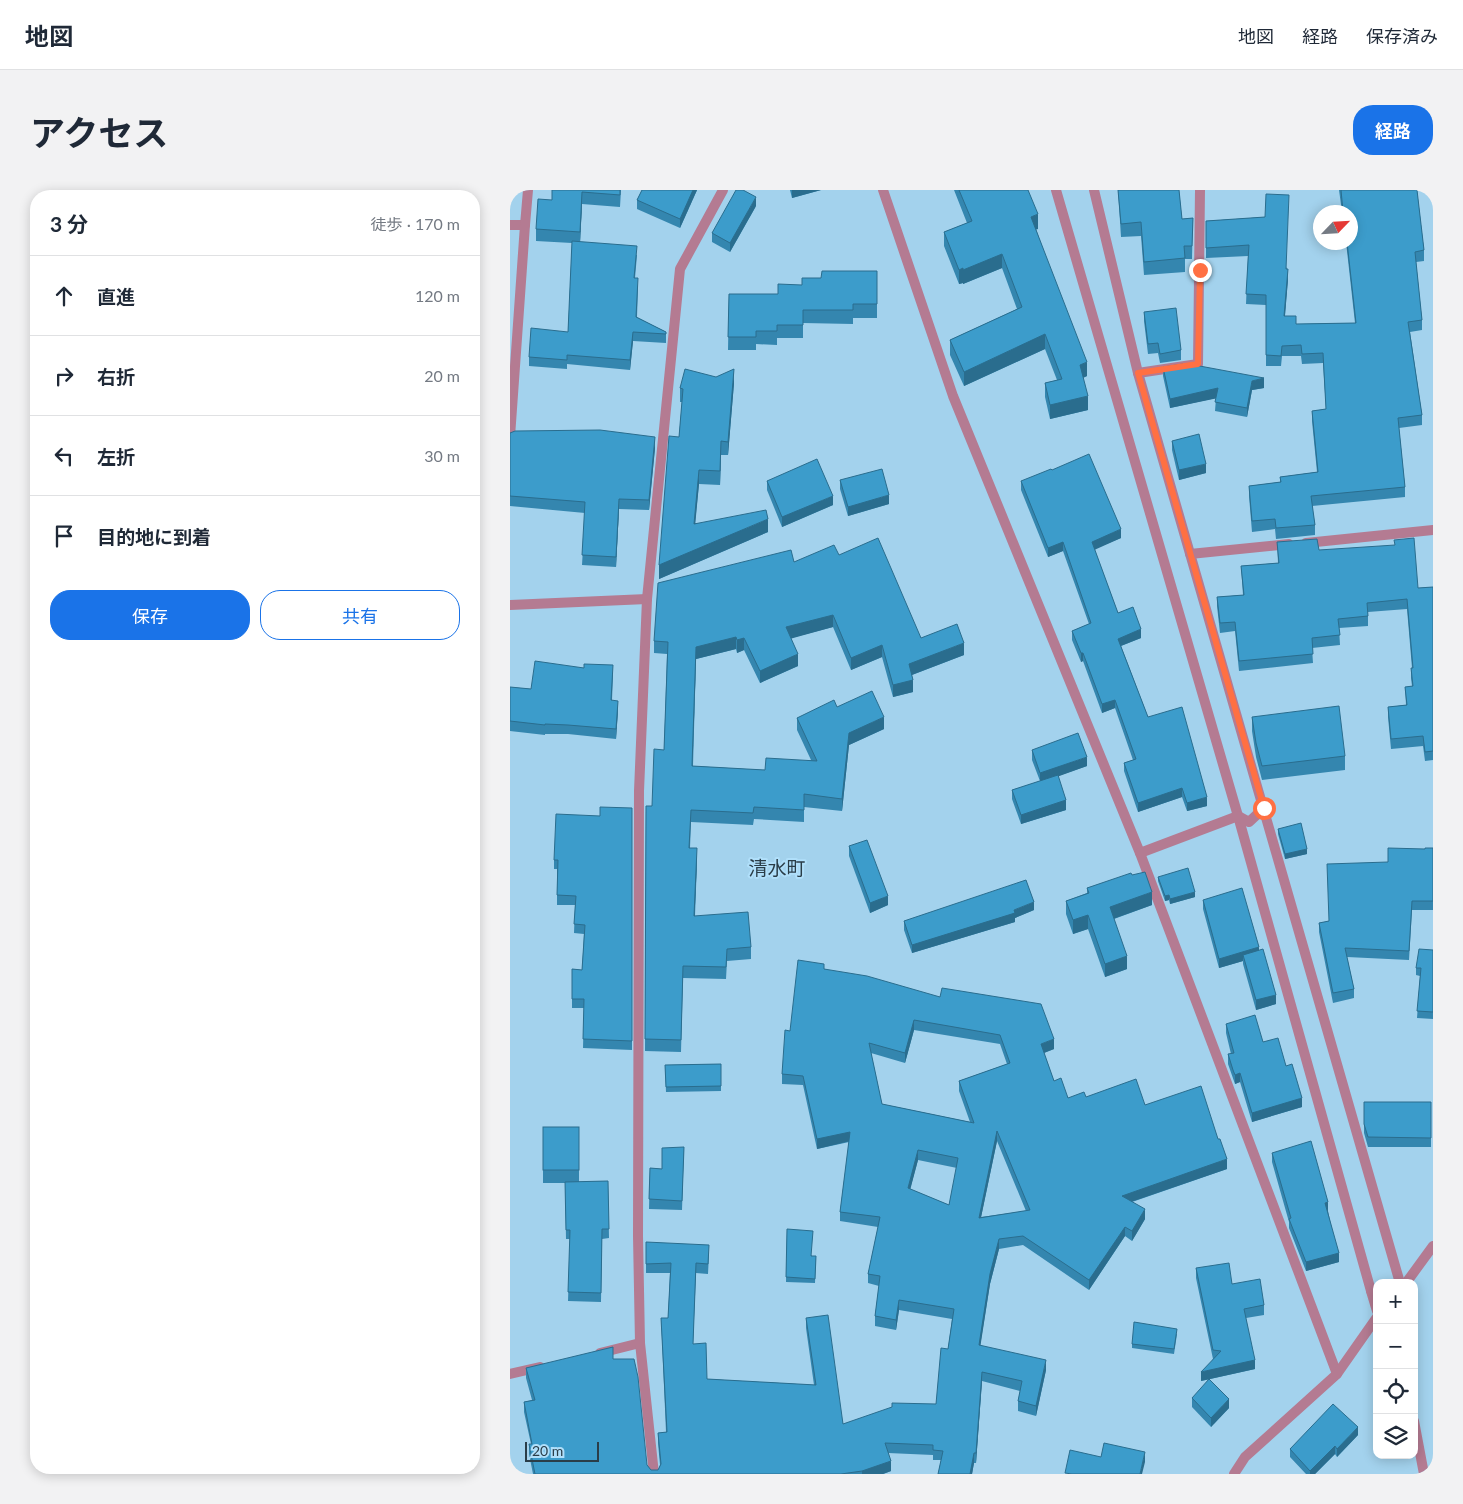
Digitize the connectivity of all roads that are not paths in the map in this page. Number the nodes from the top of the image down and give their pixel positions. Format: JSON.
{"nodes":[{"id":1,"x":528,"y":190,"type":"edge"},
{"id":2,"x":723,"y":190,"type":"edge"},
{"id":3,"x":883,"y":190,"type":"edge"},
{"id":4,"x":1056,"y":190,"type":"edge"},
{"id":5,"x":1094,"y":190,"type":"edge"},
{"id":6,"x":1200,"y":190,"type":"edge"},
{"id":7,"x":510,"y":225,"type":"edge"},
{"id":8,"x":525,"y":225,"type":"junction"},
{"id":9,"x":1138,"y":373,"type":"junction"},
{"id":10,"x":510,"y":437,"type":"edge"},
{"id":11,"x":1433,"y":530,"type":"edge"},
{"id":12,"x":1190,"y":554,"type":"junction"},
{"id":13,"x":648,"y":598,"type":"junction"},
{"id":14,"x":510,"y":605,"type":"edge"},
{"id":15,"x":1264,"y":808,"type":"junction"},
{"id":16,"x":1238,"y":816,"type":"junction"},
{"id":17,"x":1140,"y":853,"type":"junction"},
{"id":18,"x":1433,"y":1246,"type":"edge"},
{"id":19,"x":1399,"y":1279,"type":"edge"},
{"id":20,"x":1409,"y":1279,"type":"edge"},
{"id":21,"x":1373,"y":1298,"type":"edge"},
{"id":22,"x":1373,"y":1323,"type":"edge"},
{"id":23,"x":640,"y":1343,"type":"junction"},
{"id":24,"x":594,"y":1354,"type":"edge"},
{"id":25,"x":547,"y":1365,"type":"edge"},
{"id":26,"x":510,"y":1374,"type":"edge"},
{"id":27,"x":1337,"y":1374,"type":"junction"},
{"id":28,"x":1418,"y":1443,"type":"edge"},
{"id":29,"x":654,"y":1474,"type":"edge"},
{"id":30,"x":1234,"y":1474,"type":"edge"},
{"id":31,"x":1424,"y":1474,"type":"edge"}],
"edges":[{"from":1,"to":8,"type":"street"},
{"from":2,"to":13,"type":"street"},
{"from":3,"to":17,"type":"street"},
{"from":4,"to":16,"type":"street"},
{"from":5,"to":9,"type":"street"},
{"from":6,"to":9,"type":"street"},
{"from":7,"to":8,"type":"street"},
{"from":8,"to":10,"type":"street"},
{"from":9,"to":12,"type":"street"},
{"from":11,"to":12,"type":"street"},
{"from":12,"to":15,"type":"street"},
{"from":13,"to":14,"type":"street"},
{"from":13,"to":23,"type":"street"},
{"from":15,"to":16,"type":"street"},
{"from":15,"to":19,"type":"street"},
{"from":16,"to":17,"type":"street"},
{"from":16,"to":21,"type":"street"},
{"from":17,"to":27,"type":"street"},
{"from":18,"to":20,"type":"street"},
{"from":22,"to":27,"type":"street"},
{"from":23,"to":24,"type":"street"},
{"from":23,"to":29,"type":"street"},
{"from":25,"to":26,"type":"street"},
{"from":27,"to":30,"type":"street"},
{"from":28,"to":31,"type":"street"}]}
